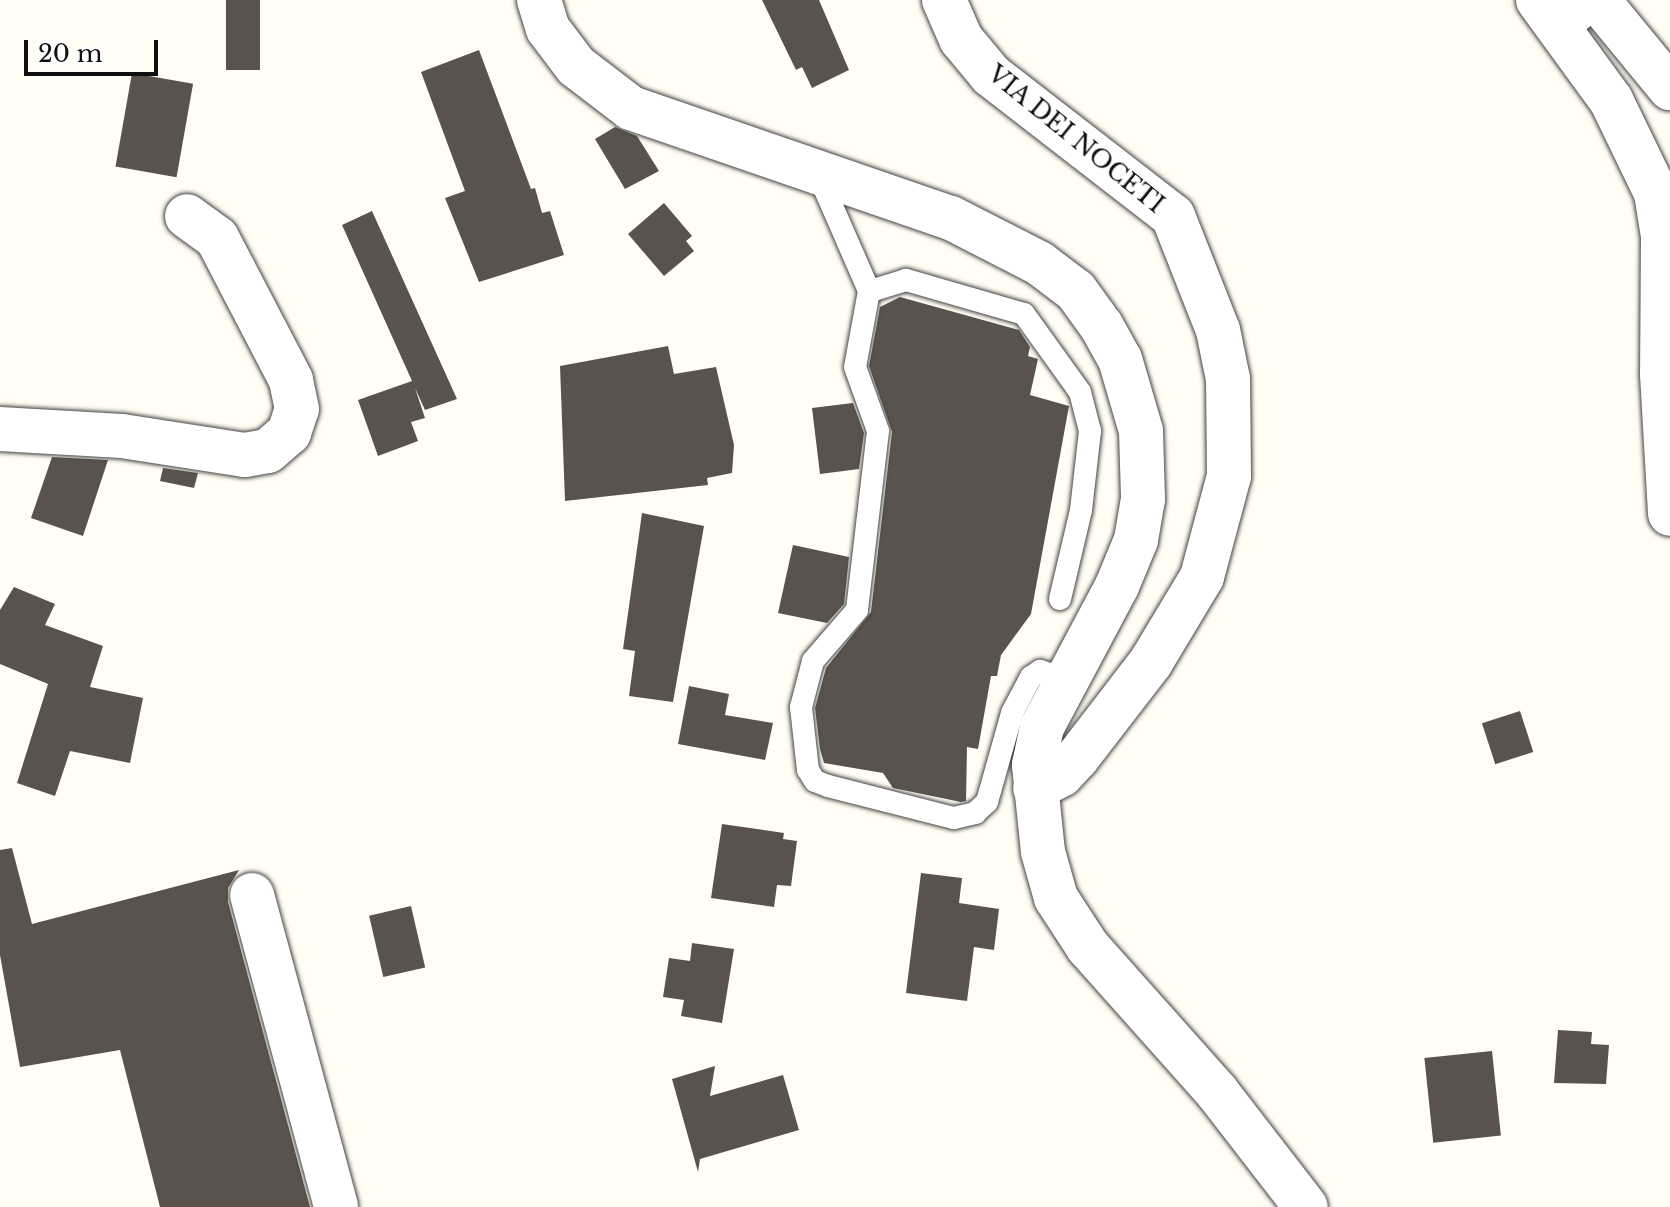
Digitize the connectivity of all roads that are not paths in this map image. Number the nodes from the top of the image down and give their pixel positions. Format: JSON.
{"nodes":[{"id":1,"x":539,"y":0,"type":"edge"},
{"id":2,"x":944,"y":0,"type":"edge"},
{"id":3,"x":1547,"y":12,"type":"edge"},
{"id":4,"x":1670,"y":88,"type":"edge"},
{"id":5,"x":818,"y":174,"type":"junction"},
{"id":6,"x":187,"y":216,"type":"dead end"},
{"id":7,"x":869,"y":291,"type":"junction"},
{"id":8,"x":0,"y":429,"type":"edge"},
{"id":9,"x":1670,"y":514,"type":"edge"},
{"id":10,"x":1060,"y":599,"type":"dead end"},
{"id":11,"x":1066,"y":679,"type":"junction"},
{"id":12,"x":1035,"y":788,"type":"junction"},
{"id":13,"x":252,"y":895,"type":"dead end"},
{"id":14,"x":336,"y":1207,"type":"edge"},
{"id":15,"x":1306,"y":1207,"type":"edge"}],
"edges":[{"from":1,"to":5,"type":"street"},
{"from":2,"to":12,"type":"street","name":"VIA DEI NOCETI"},
{"from":3,"to":4,"type":"street"},
{"from":3,"to":9,"type":"street"},
{"from":5,"to":7,"type":"lane"},
{"from":5,"to":11,"type":"street"},
{"from":6,"to":8,"type":"street"},
{"from":7,"to":10,"type":"lane"},
{"from":7,"to":11,"type":"lane"},
{"from":11,"to":12,"type":"street"},
{"from":12,"to":15,"type":"street"},
{"from":13,"to":14,"type":"street"}]}
